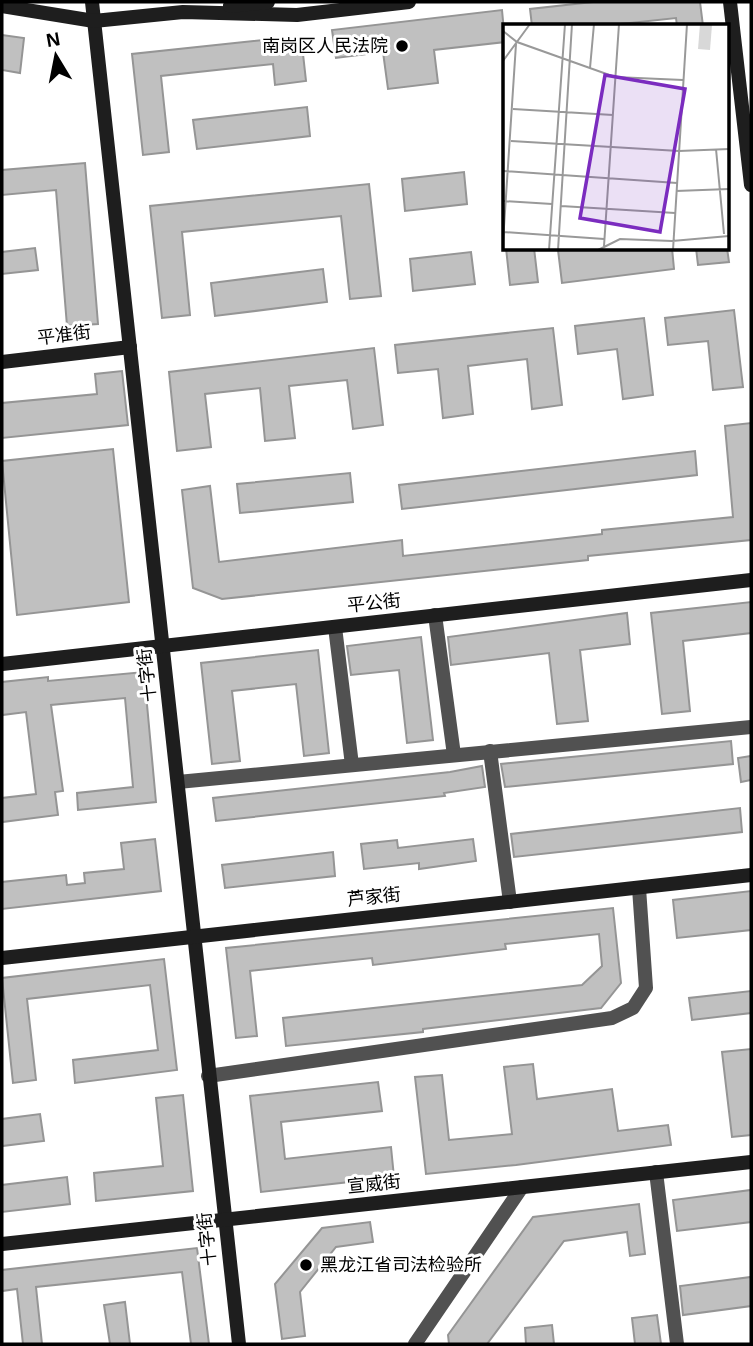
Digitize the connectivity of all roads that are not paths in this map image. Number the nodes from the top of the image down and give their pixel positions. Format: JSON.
{"nodes":[{"id":1,"x":92,"y":2,"type":"edge"},
{"id":2,"x":268,"y":2,"type":"edge"},
{"id":3,"x":409,"y":2,"type":"edge"},
{"id":4,"x":730,"y":2,"type":"edge"},
{"id":5,"x":2,"y":6,"type":"edge"},
{"id":6,"x":183,"y":12,"type":"junction"},
{"id":7,"x":94,"y":21,"type":"junction"},
{"id":8,"x":751,"y":185,"type":"edge"},
{"id":9,"x":131,"y":347,"type":"junction"},
{"id":10,"x":2,"y":362,"type":"edge"},
{"id":11,"x":751,"y":580,"type":"edge"},
{"id":12,"x":435,"y":615,"type":"junction"},
{"id":13,"x":335,"y":627,"type":"junction"},
{"id":14,"x":163,"y":646,"type":"junction"},
{"id":15,"x":2,"y":664,"type":"edge"},
{"id":16,"x":751,"y":727,"type":"edge"},
{"id":17,"x":490,"y":751,"type":"junction"},
{"id":18,"x":454,"y":755,"type":"junction"},
{"id":19,"x":352,"y":765,"type":"junction"},
{"id":20,"x":178,"y":782,"type":"junction"},
{"id":21,"x":751,"y":875,"type":"edge"},
{"id":22,"x":639,"y":888,"type":"junction"},
{"id":23,"x":510,"y":902,"type":"junction"},
{"id":24,"x":194,"y":936,"type":"junction"},
{"id":25,"x":2,"y":958,"type":"edge"},
{"id":26,"x":208,"y":1076,"type":"junction"},
{"id":27,"x":751,"y":1162,"type":"edge"},
{"id":28,"x":656,"y":1172,"type":"junction"},
{"id":29,"x":522,"y":1187,"type":"junction"},
{"id":30,"x":225,"y":1220,"type":"junction"},
{"id":31,"x":2,"y":1244,"type":"edge"},
{"id":32,"x":239,"y":1344,"type":"edge"},
{"id":33,"x":415,"y":1344,"type":"edge"},
{"id":34,"x":677,"y":1344,"type":"edge"}],
"edges":[{"from":1,"to":7,"type":"street","name":"十字街"},
{"from":2,"to":6,"type":"street"},
{"from":3,"to":6,"type":"street"},
{"from":4,"to":8,"type":"street"},
{"from":5,"to":7,"type":"street"},
{"from":6,"to":7,"type":"street"},
{"from":7,"to":9,"type":"street","name":"十字街"},
{"from":9,"to":10,"type":"street","name":"平准街"},
{"from":9,"to":14,"type":"street","name":"十字街"},
{"from":11,"to":12,"type":"street","name":"平公街"},
{"from":12,"to":13,"type":"street","name":"平公街"},
{"from":12,"to":18,"type":"street"},
{"from":13,"to":14,"type":"street","name":"平公街"},
{"from":13,"to":19,"type":"street"},
{"from":14,"to":15,"type":"street","name":"平公街"},
{"from":14,"to":20,"type":"street","name":"十字街"},
{"from":16,"to":17,"type":"street"},
{"from":17,"to":18,"type":"street"},
{"from":17,"to":23,"type":"street"},
{"from":18,"to":19,"type":"street"},
{"from":19,"to":20,"type":"street"},
{"from":20,"to":24,"type":"street","name":"十字街"},
{"from":21,"to":22,"type":"street","name":"芦家街"},
{"from":22,"to":23,"type":"street","name":"芦家街"},
{"from":22,"to":26,"type":"street"},
{"from":23,"to":24,"type":"street","name":"芦家街"},
{"from":24,"to":25,"type":"street","name":"芦家街"},
{"from":24,"to":26,"type":"street","name":"十字街"},
{"from":26,"to":30,"type":"street","name":"十字街"},
{"from":27,"to":28,"type":"street","name":"宣威街"},
{"from":28,"to":29,"type":"street","name":"宣威街"},
{"from":28,"to":34,"type":"street"},
{"from":29,"to":30,"type":"street","name":"宣威街"},
{"from":29,"to":33,"type":"street"},
{"from":30,"to":31,"type":"street","name":"宣威街"},
{"from":30,"to":32,"type":"street","name":"十字街"}]}
